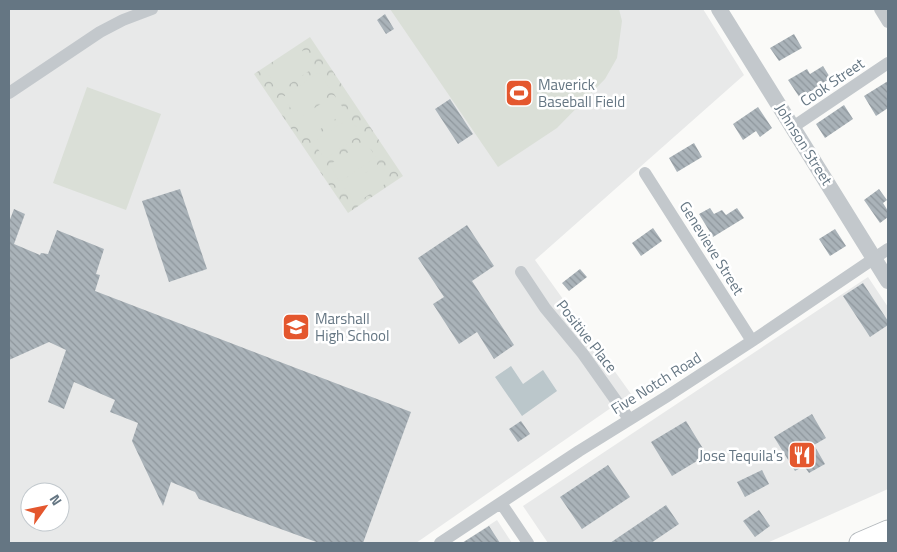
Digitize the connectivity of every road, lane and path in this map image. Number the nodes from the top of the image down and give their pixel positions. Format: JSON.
{"nodes":[{"id":1,"x":152,"y":9,"type":"edge"},
{"id":2,"x":719,"y":9,"type":"edge"},
{"id":3,"x":880,"y":9,"type":"edge"},
{"id":4,"x":888,"y":22,"type":"edge"},
{"id":5,"x":888,"y":63,"type":"edge"},
{"id":6,"x":9,"y":93,"type":"edge"},
{"id":7,"x":793,"y":127,"type":"junction"},
{"id":8,"x":645,"y":173,"type":"dead end"},
{"id":9,"x":881,"y":253,"type":"edge"},
{"id":10,"x":521,"y":272,"type":"dead end"},
{"id":11,"x":888,"y":280,"type":"edge"},
{"id":12,"x":752,"y":341,"type":"junction"},
{"id":13,"x":630,"y":419,"type":"junction"},
{"id":14,"x":501,"y":503,"type":"junction"},
{"id":15,"x":888,"y":531,"type":"edge"},
{"id":16,"x":440,"y":543,"type":"edge"},
{"id":17,"x":528,"y":543,"type":"edge"},
{"id":18,"x":860,"y":543,"type":"edge"}],
"edges":[{"from":1,"to":6,"type":"street"},
{"from":2,"to":7,"type":"street","name":"Johnson Street"},
{"from":3,"to":4,"type":"street"},
{"from":5,"to":7,"type":"street","name":"Cook Street"},
{"from":7,"to":9,"type":"street","name":"Johnson Street"},
{"from":8,"to":12,"type":"street","name":"Genevieve Street"},
{"from":9,"to":11,"type":"street","name":"Johnson Street"},
{"from":9,"to":12,"type":"street","name":"Five Notch Road"},
{"from":10,"to":13,"type":"street","name":"Positive Place"},
{"from":12,"to":13,"type":"street","name":"Five Notch Road"},
{"from":13,"to":14,"type":"street","name":"Five Notch Road"},
{"from":14,"to":16,"type":"street","name":"Five Notch Road"},
{"from":14,"to":17,"type":"street"},
{"from":15,"to":18,"type":"highway"}]}
